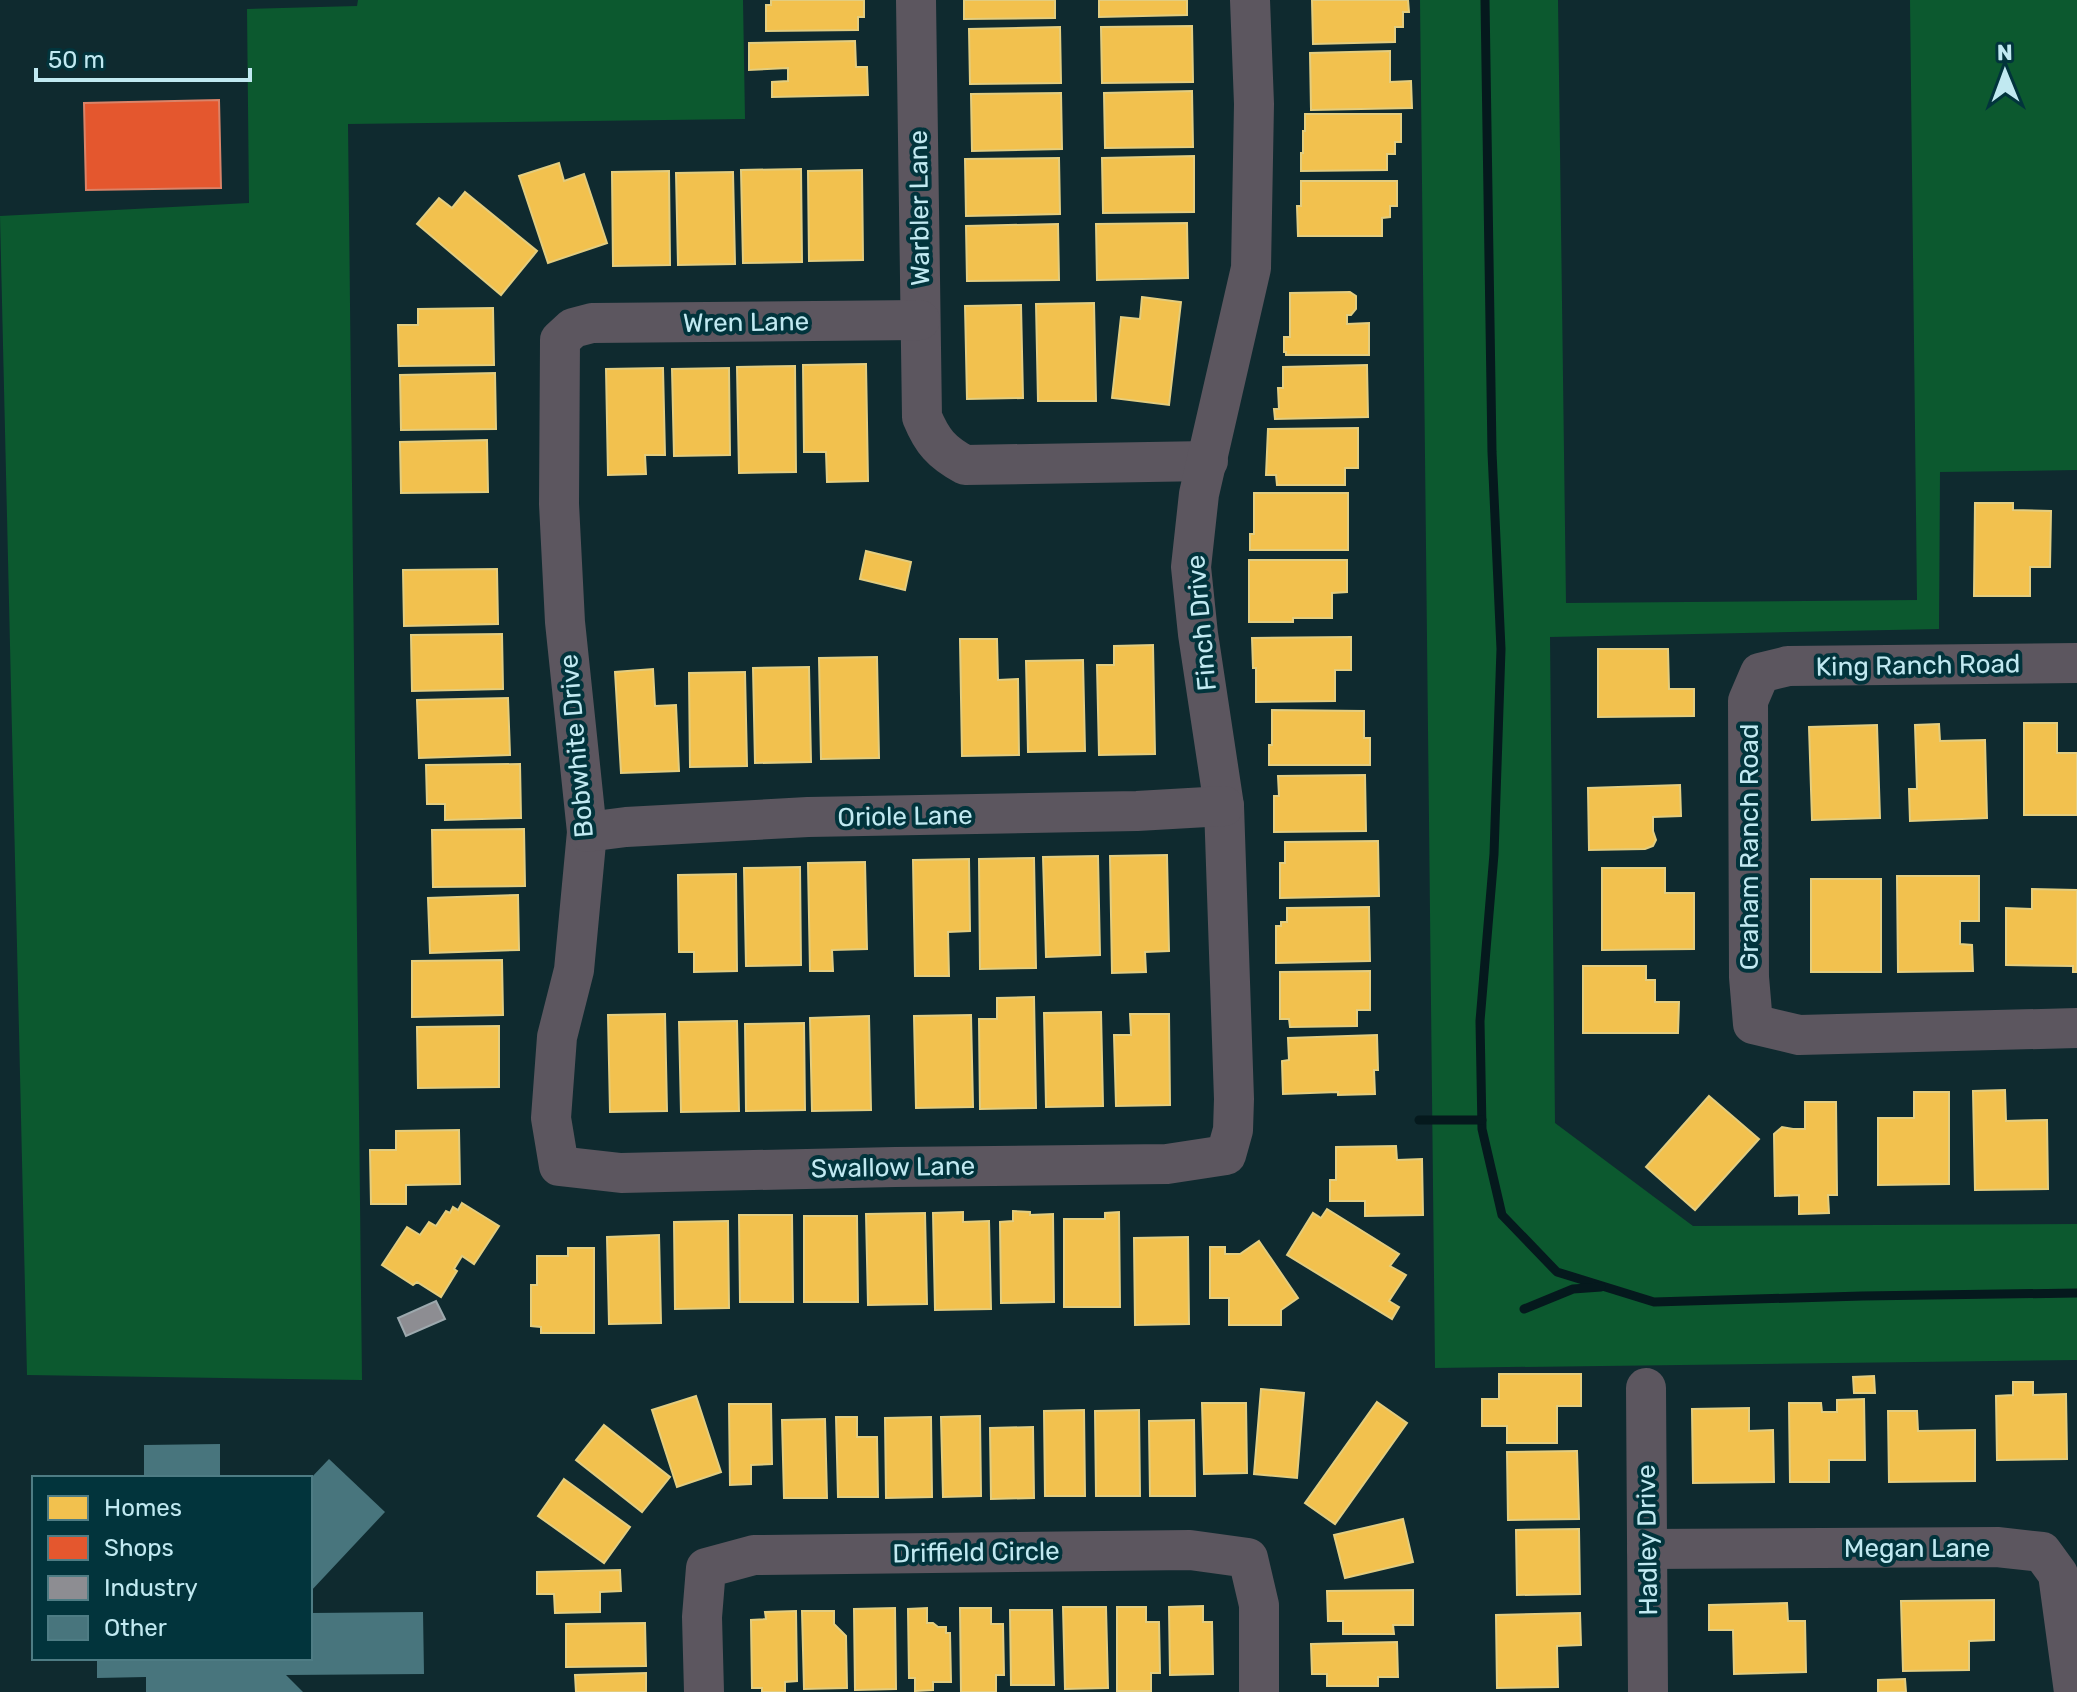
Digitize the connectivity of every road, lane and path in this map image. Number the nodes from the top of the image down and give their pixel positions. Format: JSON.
{"nodes":[{"id":1,"x":916,"y":0,"type":"edge"},
{"id":2,"x":1250,"y":0,"type":"edge"},
{"id":3,"x":920,"y":320,"type":"junction"},
{"id":4,"x":573,"y":328,"type":"joint"},
{"id":5,"x":1208,"y":461,"type":"junction"},
{"id":6,"x":2077,"y":663,"type":"edge"},
{"id":7,"x":1760,"y":673,"type":"joint"},
{"id":8,"x":1224,"y":806,"type":"junction"},
{"id":9,"x":587,"y":832,"type":"junction"},
{"id":10,"x":2077,"y":1028,"type":"edge"},
{"id":11,"x":1226,"y":1155,"type":"joint"},
{"id":12,"x":559,"y":1166,"type":"joint"},
{"id":13,"x":1646,"y":1388,"type":"dead end"},
{"id":14,"x":1647,"y":1549,"type":"junction"},
{"id":15,"x":704,"y":1692,"type":"edge"},
{"id":16,"x":1259,"y":1692,"type":"edge"},
{"id":17,"x":1648,"y":1692,"type":"edge"},
{"id":18,"x":2074,"y":1692,"type":"edge"}],
"edges":[{"from":1,"to":3,"type":"street","name":"Warbler Lane"},
{"from":2,"to":5,"type":"street","name":"Finch Drive"},
{"from":3,"to":4,"type":"street","name":"Wren Lane"},
{"from":3,"to":5,"type":"street","name":"Warbler Lane"},
{"from":4,"to":9,"type":"street","name":"Bobwhite Drive"},
{"from":5,"to":8,"type":"street","name":"Finch Drive"},
{"from":6,"to":7,"type":"street","name":"King Ranch Road"},
{"from":7,"to":10,"type":"street","name":"Graham Ranch Road"},
{"from":8,"to":9,"type":"street","name":"Oriole Lane"},
{"from":8,"to":11,"type":"street","name":"Finch Drive"},
{"from":9,"to":12,"type":"street","name":"Bobwhite Drive"},
{"from":11,"to":12,"type":"street","name":"Swallow Lane"},
{"from":13,"to":14,"type":"street","name":"Hadley Drive"},
{"from":14,"to":17,"type":"street","name":"Hadley Drive"},
{"from":14,"to":18,"type":"street","name":"Megan Lane"},
{"from":15,"to":16,"type":"street","name":"Driffield Circle"}]}
